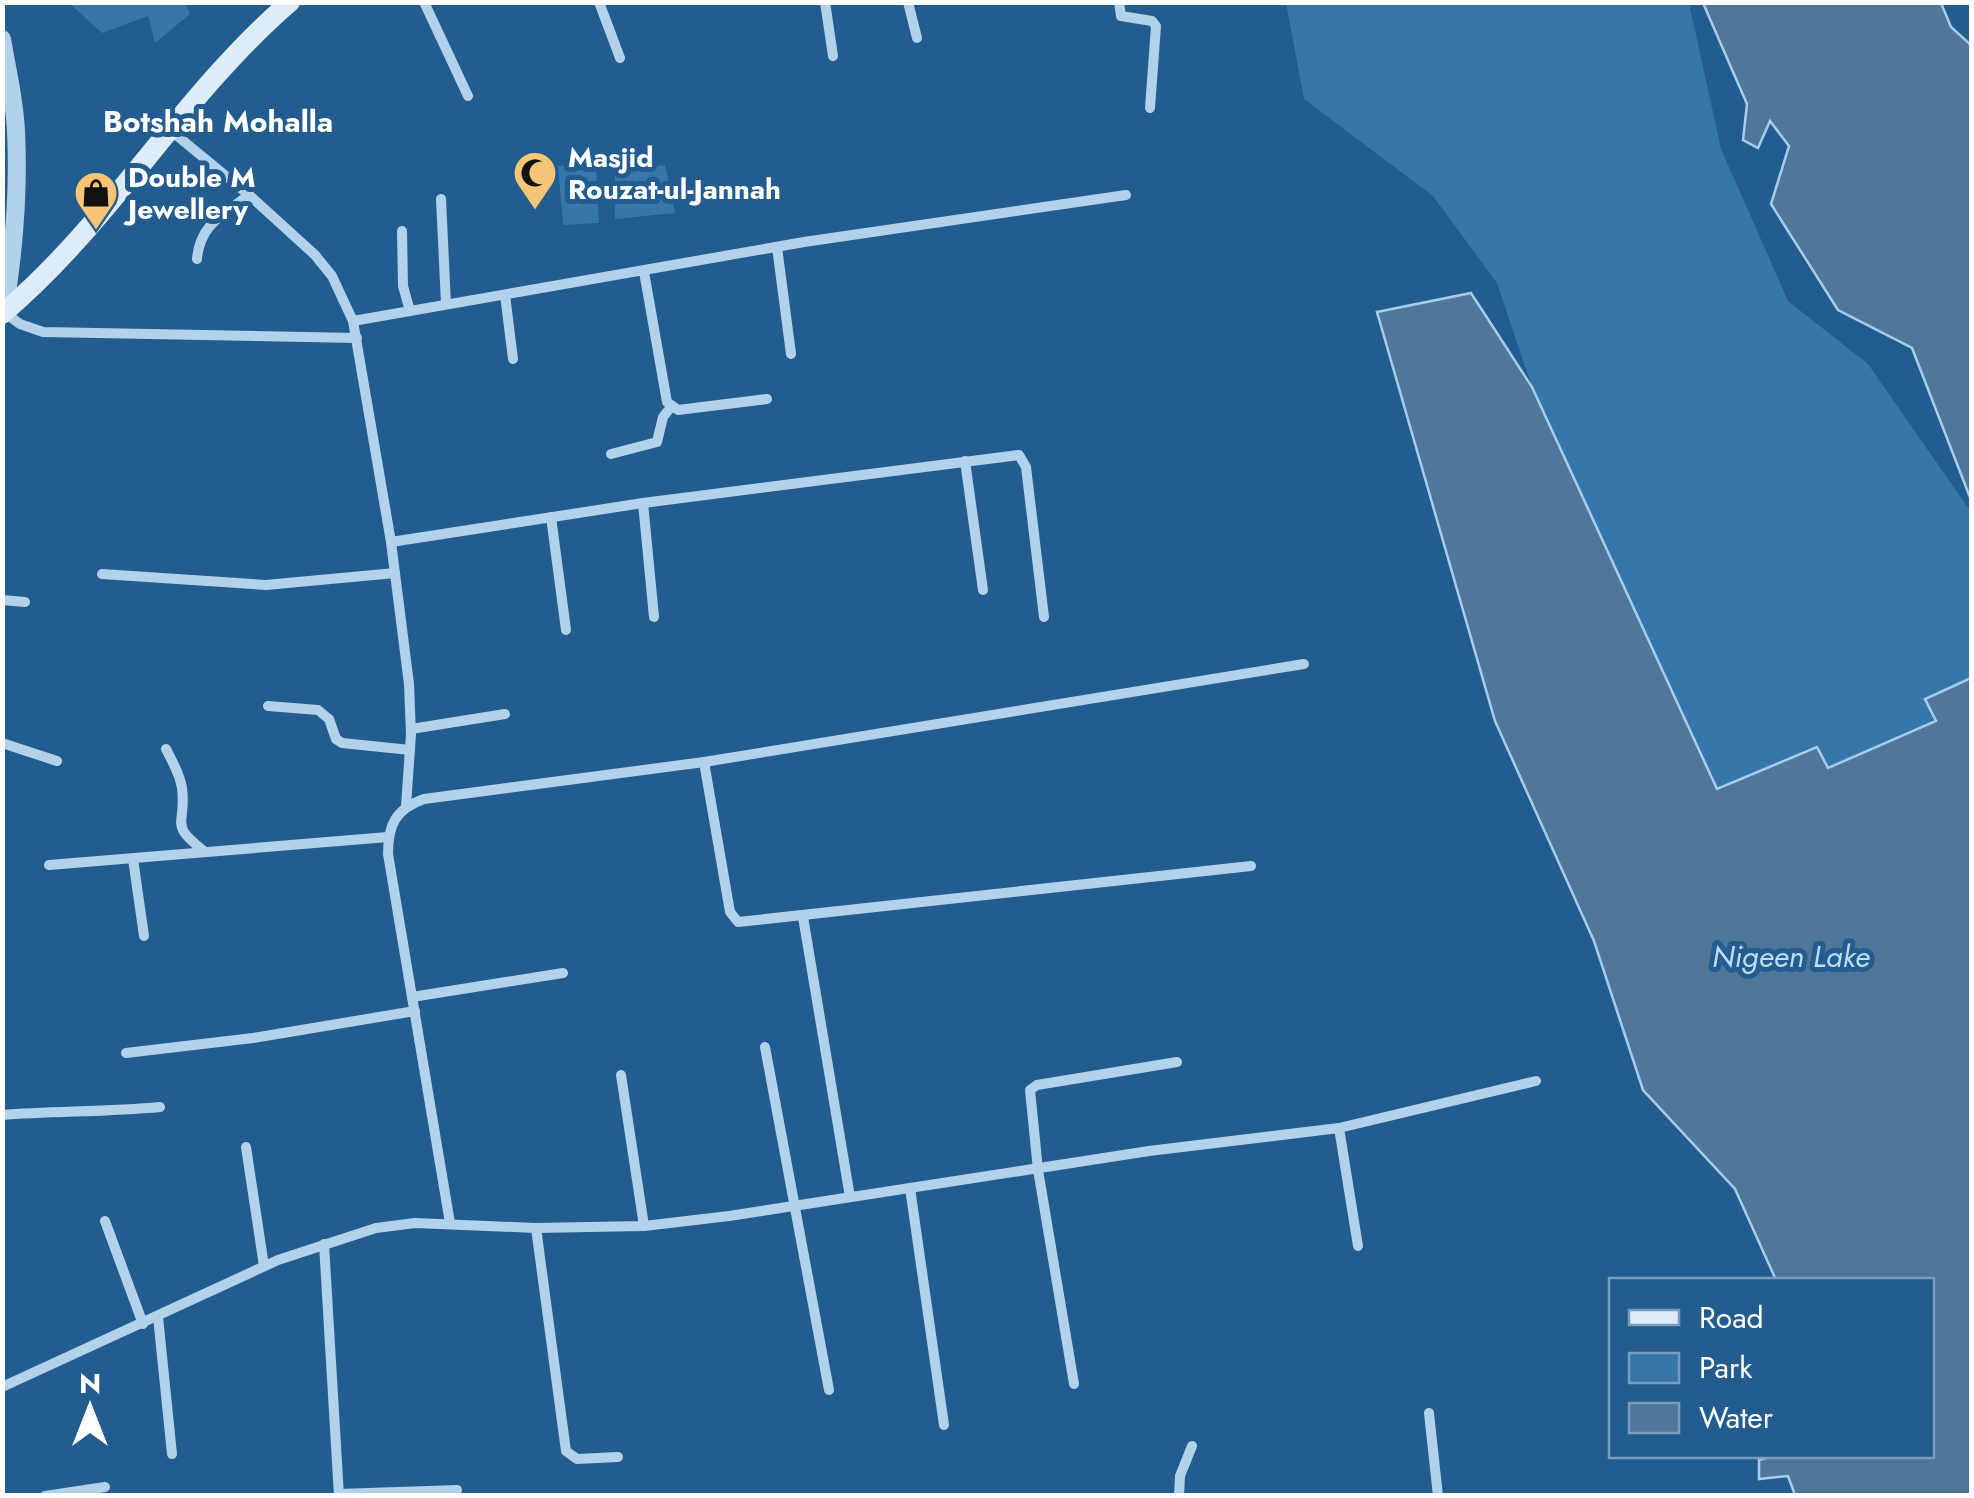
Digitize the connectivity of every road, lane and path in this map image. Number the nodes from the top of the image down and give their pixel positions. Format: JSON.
{"nodes":[{"id":1,"x":290,"y":2,"type":"edge"},
{"id":2,"x":424,"y":2,"type":"edge"},
{"id":3,"x":599,"y":2,"type":"edge"},
{"id":4,"x":826,"y":2,"type":"edge"},
{"id":5,"x":908,"y":2,"type":"edge"},
{"id":6,"x":1118,"y":2,"type":"edge"},
{"id":7,"x":917,"y":38,"type":"dead end"},
{"id":8,"x":2,"y":39,"type":"edge"},
{"id":9,"x":833,"y":56,"type":"dead end"},
{"id":10,"x":620,"y":58,"type":"dead end"},
{"id":11,"x":468,"y":96,"type":"dead end"},
{"id":12,"x":1150,"y":108,"type":"dead end"},
{"id":13,"x":170,"y":130,"type":"junction"},
{"id":14,"x":10,"y":179,"type":"edge"},
{"id":15,"x":249,"y":194,"type":"junction"},
{"id":16,"x":1126,"y":194,"type":"dead end"},
{"id":17,"x":440,"y":199,"type":"dead end"},
{"id":18,"x":402,"y":232,"type":"dead end"},
{"id":19,"x":776,"y":247,"type":"junction"},
{"id":20,"x":198,"y":259,"type":"dead end"},
{"id":21,"x":644,"y":272,"type":"junction"},
{"id":22,"x":505,"y":295,"type":"junction"},
{"id":23,"x":446,"y":304,"type":"junction"},
{"id":24,"x":410,"y":311,"type":"junction"},
{"id":25,"x":4,"y":313,"type":"edge"},
{"id":26,"x":353,"y":321,"type":"junction"},
{"id":27,"x":358,"y":338,"type":"junction"},
{"id":28,"x":791,"y":354,"type":"dead end"},
{"id":29,"x":513,"y":359,"type":"dead end"},
{"id":30,"x":767,"y":399,"type":"dead end"},
{"id":31,"x":671,"y":407,"type":"junction"},
{"id":32,"x":611,"y":454,"type":"dead end"},
{"id":33,"x":965,"y":462,"type":"junction"},
{"id":34,"x":643,"y":503,"type":"junction"},
{"id":35,"x":551,"y":517,"type":"junction"},
{"id":36,"x":391,"y":542,"type":"junction"},
{"id":37,"x":102,"y":574,"type":"dead end"},
{"id":38,"x":395,"y":574,"type":"junction"},
{"id":39,"x":983,"y":590,"type":"dead end"},
{"id":40,"x":2,"y":600,"type":"edge"},
{"id":41,"x":25,"y":602,"type":"dead end"},
{"id":42,"x":654,"y":617,"type":"dead end"},
{"id":43,"x":1044,"y":618,"type":"dead end"},
{"id":44,"x":566,"y":630,"type":"dead end"},
{"id":45,"x":1304,"y":664,"type":"dead end"},
{"id":46,"x":268,"y":706,"type":"dead end"},
{"id":47,"x":505,"y":714,"type":"dead end"},
{"id":48,"x":411,"y":729,"type":"junction"},
{"id":49,"x":2,"y":743,"type":"edge"},
{"id":50,"x":166,"y":749,"type":"dead end"},
{"id":51,"x":410,"y":750,"type":"junction"},
{"id":52,"x":57,"y":761,"type":"dead end"},
{"id":53,"x":704,"y":762,"type":"junction"},
{"id":54,"x":406,"y":806,"type":"junction"},
{"id":55,"x":388,"y":836,"type":"junction"},
{"id":56,"x":205,"y":852,"type":"junction"},
{"id":57,"x":133,"y":859,"type":"junction"},
{"id":58,"x":49,"y":865,"type":"dead end"},
{"id":59,"x":1251,"y":866,"type":"dead end"},
{"id":60,"x":803,"y":916,"type":"junction"},
{"id":61,"x":144,"y":936,"type":"dead end"},
{"id":62,"x":563,"y":973,"type":"dead end"},
{"id":63,"x":412,"y":997,"type":"junction"},
{"id":64,"x":415,"y":1011,"type":"junction"},
{"id":65,"x":765,"y":1047,"type":"dead end"},
{"id":66,"x":126,"y":1054,"type":"dead end"},
{"id":67,"x":1177,"y":1062,"type":"dead end"},
{"id":68,"x":621,"y":1075,"type":"dead end"},
{"id":69,"x":1536,"y":1081,"type":"dead end"},
{"id":70,"x":160,"y":1107,"type":"dead end"},
{"id":71,"x":2,"y":1115,"type":"edge"},
{"id":72,"x":1339,"y":1128,"type":"junction"},
{"id":73,"x":246,"y":1147,"type":"dead end"},
{"id":74,"x":1038,"y":1170,"type":"junction"},
{"id":75,"x":910,"y":1188,"type":"junction"},
{"id":76,"x":850,"y":1197,"type":"junction"},
{"id":77,"x":795,"y":1204,"type":"junction"},
{"id":78,"x":105,"y":1221,"type":"dead end"},
{"id":79,"x":450,"y":1223,"type":"junction"},
{"id":80,"x":644,"y":1226,"type":"junction"},
{"id":81,"x":536,"y":1228,"type":"junction"},
{"id":82,"x":324,"y":1244,"type":"junction"},
{"id":83,"x":1358,"y":1246,"type":"dead end"},
{"id":84,"x":264,"y":1266,"type":"junction"},
{"id":85,"x":158,"y":1317,"type":"junction"},
{"id":86,"x":143,"y":1324,"type":"junction"},
{"id":87,"x":1074,"y":1384,"type":"dead end"},
{"id":88,"x":2,"y":1387,"type":"edge"},
{"id":89,"x":829,"y":1390,"type":"dead end"},
{"id":90,"x":1429,"y":1412,"type":"dead end"},
{"id":91,"x":944,"y":1425,"type":"dead end"},
{"id":92,"x":1192,"y":1446,"type":"dead end"},
{"id":93,"x":172,"y":1454,"type":"dead end"},
{"id":94,"x":618,"y":1457,"type":"dead end"},
{"id":95,"x":106,"y":1487,"type":"dead end"},
{"id":96,"x":457,"y":1490,"type":"dead end"},
{"id":97,"x":338,"y":1495,"type":"edge"},
{"id":98,"x":45,"y":1496,"type":"edge"},
{"id":99,"x":1179,"y":1496,"type":"edge"},
{"id":100,"x":1438,"y":1496,"type":"edge"}],
"edges":[{"from":1,"to":13,"type":"main road"},
{"from":2,"to":11,"type":"street"},
{"from":3,"to":10,"type":"street"},
{"from":4,"to":9,"type":"street"},
{"from":5,"to":7,"type":"street"},
{"from":6,"to":12,"type":"street"},
{"from":8,"to":14,"type":"street"},
{"from":13,"to":15,"type":"street"},
{"from":13,"to":25,"type":"main road"},
{"from":14,"to":25,"type":"street"},
{"from":15,"to":20,"type":"street"},
{"from":15,"to":26,"type":"street"},
{"from":16,"to":19,"type":"street"},
{"from":17,"to":23,"type":"street"},
{"from":18,"to":24,"type":"street"},
{"from":19,"to":21,"type":"street"},
{"from":19,"to":28,"type":"street"},
{"from":21,"to":22,"type":"street"},
{"from":21,"to":31,"type":"street"},
{"from":22,"to":23,"type":"street"},
{"from":22,"to":29,"type":"street"},
{"from":23,"to":24,"type":"street"},
{"from":24,"to":26,"type":"street"},
{"from":25,"to":27,"type":"street"},
{"from":26,"to":27,"type":"street"},
{"from":27,"to":36,"type":"street"},
{"from":30,"to":31,"type":"street"},
{"from":31,"to":32,"type":"street"},
{"from":33,"to":34,"type":"street"},
{"from":33,"to":39,"type":"street"},
{"from":33,"to":43,"type":"street"},
{"from":34,"to":35,"type":"street"},
{"from":34,"to":42,"type":"street"},
{"from":35,"to":36,"type":"street"},
{"from":35,"to":44,"type":"street"},
{"from":36,"to":38,"type":"street"},
{"from":37,"to":38,"type":"street"},
{"from":38,"to":48,"type":"street"},
{"from":40,"to":41,"type":"street"},
{"from":45,"to":53,"type":"street"},
{"from":46,"to":51,"type":"street"},
{"from":47,"to":48,"type":"street"},
{"from":48,"to":51,"type":"street"},
{"from":49,"to":52,"type":"street"},
{"from":50,"to":56,"type":"street"},
{"from":51,"to":54,"type":"street"},
{"from":53,"to":54,"type":"street"},
{"from":53,"to":60,"type":"street"},
{"from":54,"to":55,"type":"street"},
{"from":55,"to":56,"type":"street"},
{"from":55,"to":63,"type":"street"},
{"from":56,"to":57,"type":"street"},
{"from":57,"to":58,"type":"street"},
{"from":57,"to":61,"type":"street"},
{"from":59,"to":60,"type":"street"},
{"from":60,"to":76,"type":"street"},
{"from":62,"to":63,"type":"street"},
{"from":63,"to":64,"type":"street"},
{"from":64,"to":66,"type":"street"},
{"from":64,"to":79,"type":"street"},
{"from":65,"to":77,"type":"street"},
{"from":67,"to":74,"type":"street"},
{"from":68,"to":80,"type":"street"},
{"from":69,"to":72,"type":"street"},
{"from":70,"to":71,"type":"street"},
{"from":72,"to":74,"type":"street"},
{"from":72,"to":83,"type":"street"},
{"from":73,"to":84,"type":"street"},
{"from":74,"to":75,"type":"street"},
{"from":74,"to":87,"type":"street"},
{"from":75,"to":76,"type":"street"},
{"from":75,"to":91,"type":"street"},
{"from":76,"to":77,"type":"street"},
{"from":77,"to":80,"type":"street"},
{"from":77,"to":89,"type":"street"},
{"from":78,"to":86,"type":"street"},
{"from":79,"to":81,"type":"street"},
{"from":79,"to":82,"type":"street"},
{"from":80,"to":81,"type":"street"},
{"from":81,"to":94,"type":"street"},
{"from":82,"to":84,"type":"street"},
{"from":82,"to":97,"type":"street"},
{"from":84,"to":85,"type":"street"},
{"from":85,"to":86,"type":"street"},
{"from":85,"to":93,"type":"street"},
{"from":86,"to":88,"type":"street"},
{"from":90,"to":100,"type":"street"},
{"from":92,"to":99,"type":"street"},
{"from":95,"to":98,"type":"street"},
{"from":96,"to":97,"type":"street"}]}
